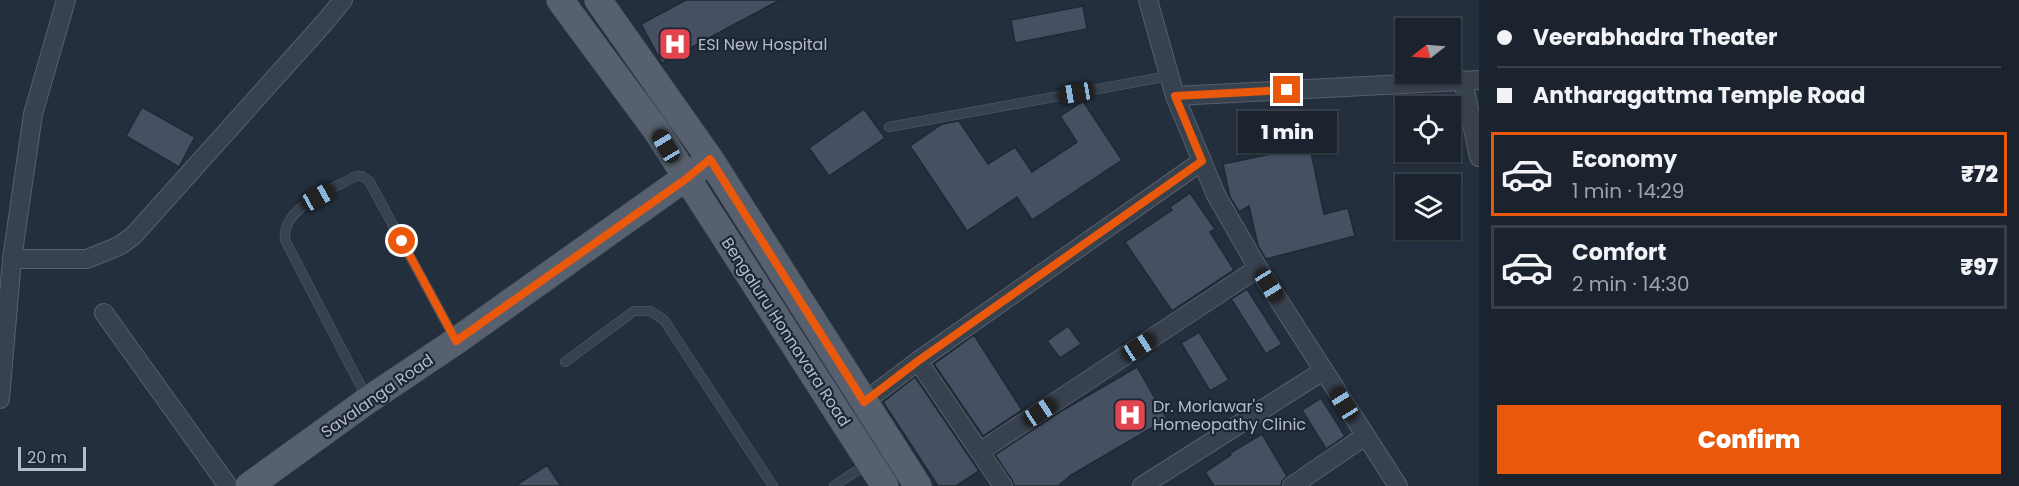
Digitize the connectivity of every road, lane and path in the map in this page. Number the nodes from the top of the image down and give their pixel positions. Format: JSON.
{"nodes":[{"id":1,"x":66,"y":0,"type":"edge"},
{"id":2,"x":343,"y":0,"type":"edge"},
{"id":3,"x":560,"y":0,"type":"edge"},
{"id":4,"x":598,"y":0,"type":"edge"},
{"id":5,"x":1148,"y":0,"type":"edge"},
{"id":6,"x":1169,"y":76,"type":"junction"},
{"id":7,"x":1471,"y":80,"type":"edge"},
{"id":8,"x":1175,"y":96,"type":"junction"},
{"id":9,"x":889,"y":127,"type":"dead end"},
{"id":10,"x":1479,"y":157,"type":"edge"},
{"id":11,"x":710,"y":159,"type":"junction"},
{"id":12,"x":1202,"y":161,"type":"junction"},
{"id":13,"x":686,"y":179,"type":"junction"},
{"id":14,"x":12,"y":259,"type":"junction"},
{"id":15,"x":1258,"y":268,"type":"junction"},
{"id":16,"x":104,"y":313,"type":"dead end"},
{"id":17,"x":456,"y":341,"type":"junction"},
{"id":18,"x":918,"y":361,"type":"junction"},
{"id":19,"x":565,"y":362,"type":"dead end"},
{"id":20,"x":1323,"y":371,"type":"junction"},
{"id":21,"x":0,"y":399,"type":"edge"},
{"id":22,"x":368,"y":400,"type":"junction"},
{"id":23,"x":864,"y":402,"type":"junction"},
{"id":24,"x":1365,"y":436,"type":"junction"},
{"id":25,"x":981,"y":452,"type":"junction"},
{"id":26,"x":870,"y":462,"type":"junction"},
{"id":27,"x":228,"y":486,"type":"edge"},
{"id":28,"x":249,"y":486,"type":"edge"},
{"id":29,"x":773,"y":486,"type":"edge"},
{"id":30,"x":834,"y":486,"type":"edge"},
{"id":31,"x":885,"y":486,"type":"edge"},
{"id":32,"x":918,"y":486,"type":"edge"},
{"id":33,"x":1003,"y":486,"type":"edge"},
{"id":34,"x":1142,"y":486,"type":"edge"},
{"id":35,"x":1292,"y":486,"type":"edge"},
{"id":36,"x":1398,"y":486,"type":"edge"}],
"edges":[{"from":1,"to":14,"type":"street"},
{"from":2,"to":14,"type":"street"},
{"from":3,"to":13,"type":"main road","name":"Bengaluru Honnavara Road"},
{"from":4,"to":11,"type":"main road"},
{"from":5,"to":6,"type":"street"},
{"from":6,"to":8,"type":"street"},
{"from":6,"to":9,"type":"lane"},
{"from":7,"to":8,"type":"street"},
{"from":7,"to":10,"type":"street"},
{"from":8,"to":12,"type":"street"},
{"from":11,"to":13,"type":"main road","name":"Savalanga Road"},
{"from":11,"to":23,"type":"main road"},
{"from":12,"to":15,"type":"street"},
{"from":12,"to":18,"type":"street"},
{"from":13,"to":17,"type":"main road","name":"Savalanga Road"},
{"from":13,"to":26,"type":"main road","name":"Bengaluru Honnavara Road"},
{"from":14,"to":21,"type":"street"},
{"from":15,"to":20,"type":"street"},
{"from":15,"to":25,"type":"street"},
{"from":16,"to":27,"type":"street"},
{"from":17,"to":22,"type":"main road","name":"Savalanga Road"},
{"from":17,"to":22,"type":"lane"},
{"from":18,"to":23,"type":"street"},
{"from":18,"to":25,"type":"street"},
{"from":19,"to":29,"type":"lane"},
{"from":20,"to":24,"type":"street"},
{"from":20,"to":34,"type":"street"},
{"from":22,"to":28,"type":"main road","name":"Savalanga Road"},
{"from":23,"to":32,"type":"main road"},
{"from":24,"to":35,"type":"street"},
{"from":24,"to":36,"type":"street"},
{"from":25,"to":33,"type":"street"},
{"from":26,"to":30,"type":"lane"},
{"from":26,"to":31,"type":"main road","name":"Bengaluru Honnavara Road"}]}
